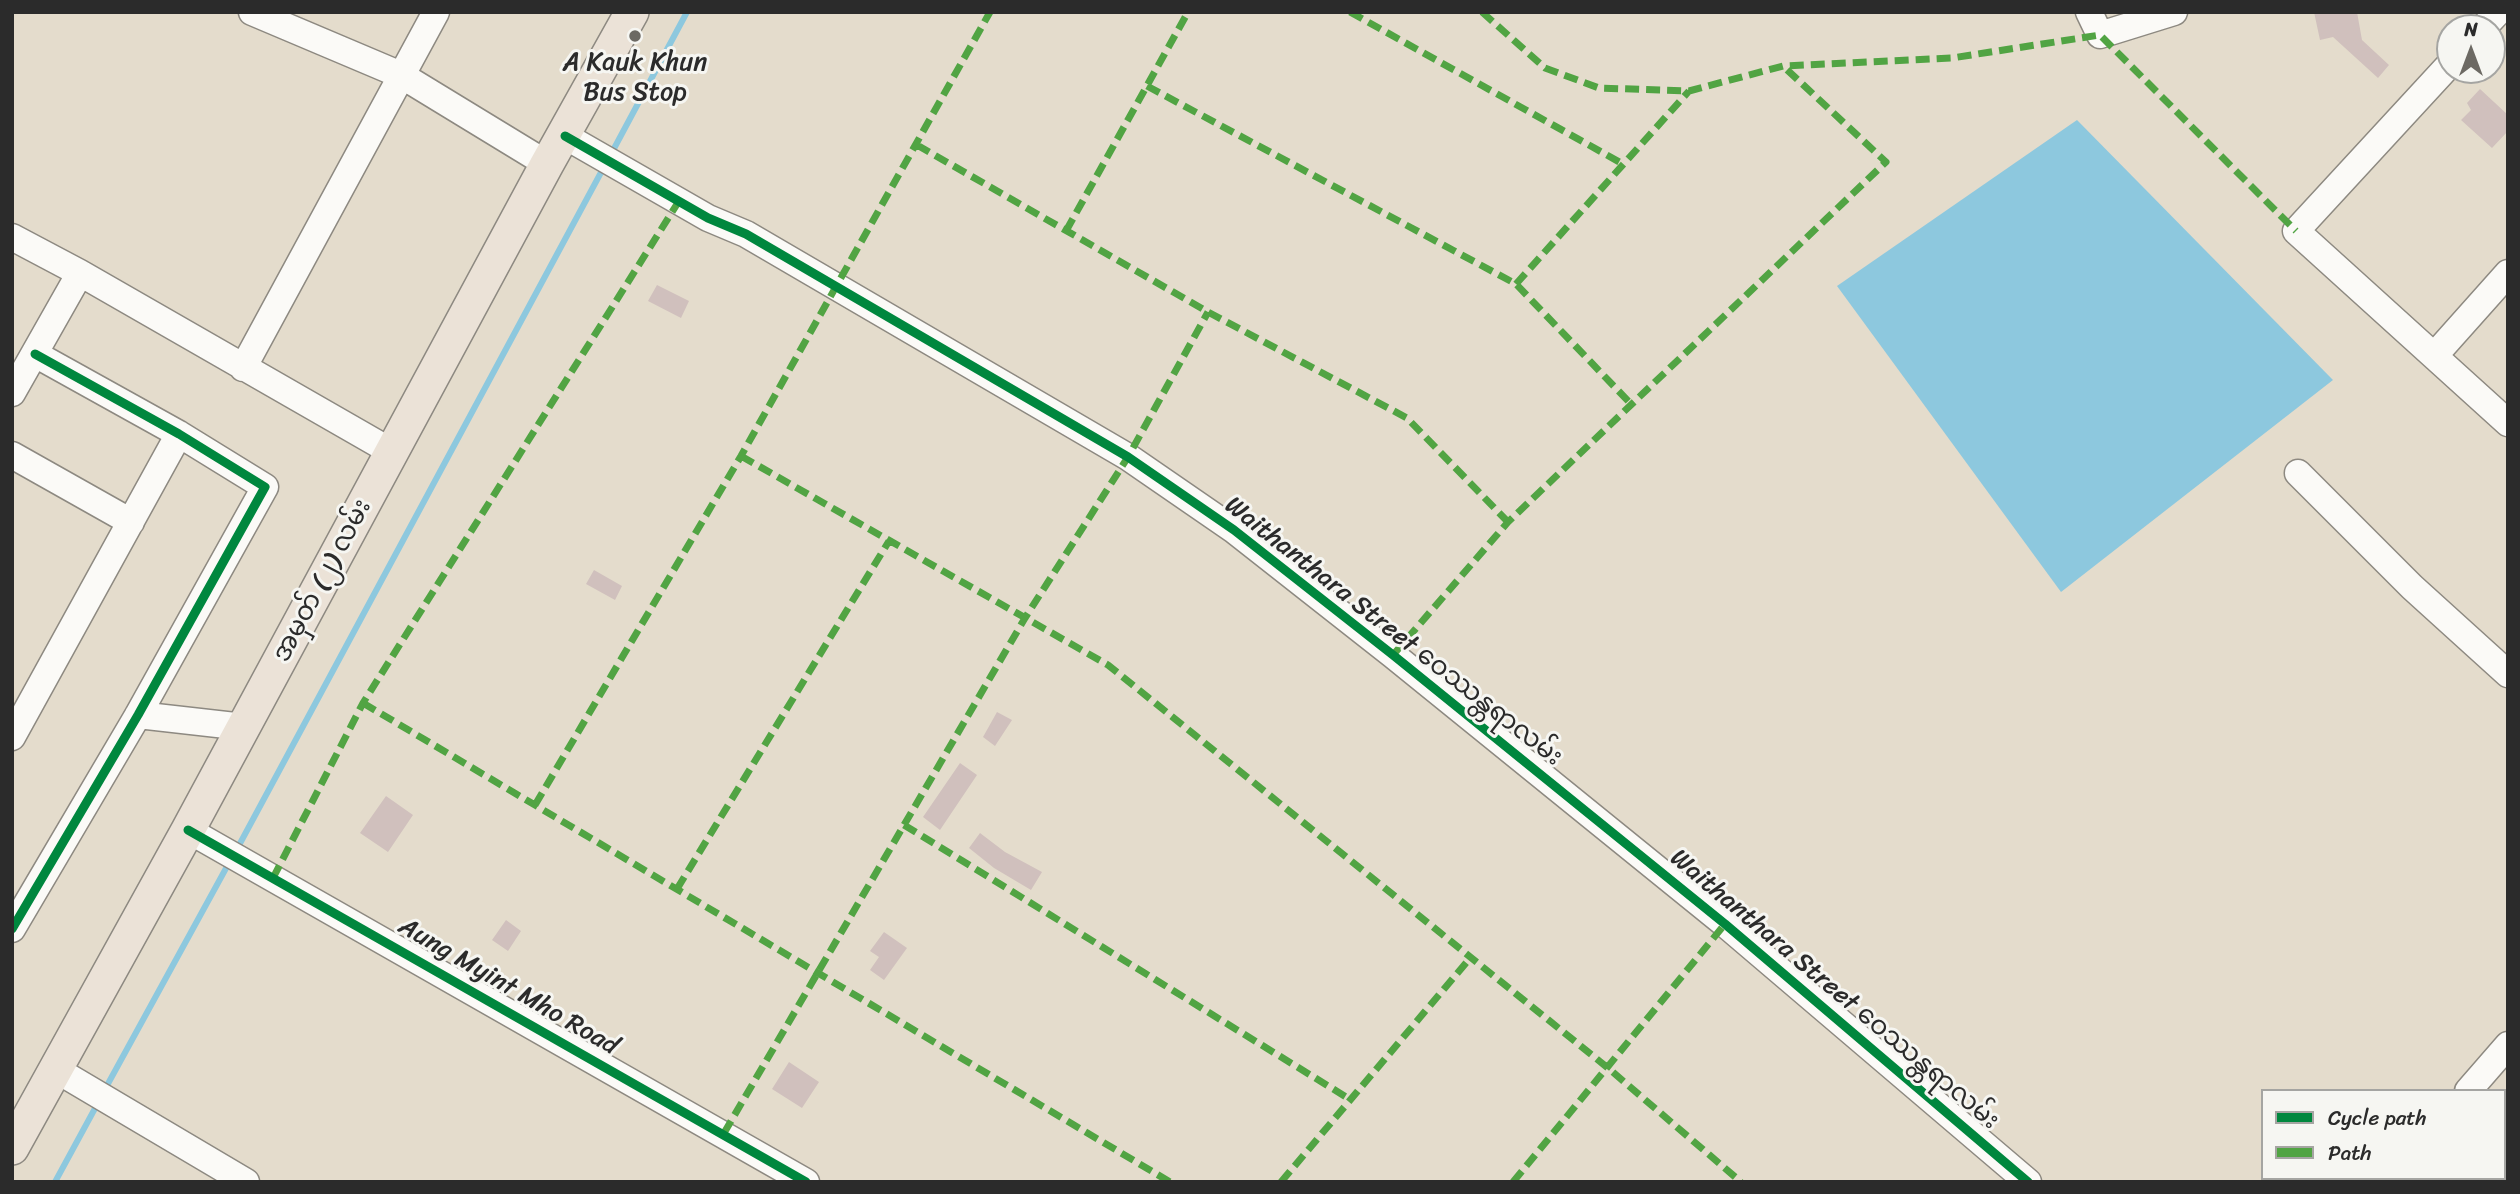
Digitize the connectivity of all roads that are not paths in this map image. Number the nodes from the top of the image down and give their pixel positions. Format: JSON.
{"nodes":[{"id":1,"x":436,"y":12,"type":"edge"},
{"id":2,"x":632,"y":12,"type":"edge"},
{"id":3,"x":2089,"y":12,"type":"edge"},
{"id":4,"x":2175,"y":12,"type":"edge"},
{"id":5,"x":260,"y":14,"type":"edge"},
{"id":6,"x":401,"y":75,"type":"junction"},
{"id":7,"x":2436,"y":79,"type":"edge"},
{"id":8,"x":565,"y":136,"type":"junction"},
{"id":9,"x":547,"y":164,"type":"junction"},
{"id":10,"x":12,"y":237,"type":"edge"},
{"id":11,"x":80,"y":273,"type":"junction"},
{"id":12,"x":2508,"y":273,"type":"edge"},
{"id":13,"x":35,"y":354,"type":"junction"},
{"id":14,"x":2434,"y":356,"type":"junction"},
{"id":15,"x":243,"y":368,"type":"junction"},
{"id":16,"x":12,"y":393,"type":"edge"},
{"id":17,"x":2508,"y":423,"type":"edge"},
{"id":18,"x":179,"y":434,"type":"junction"},
{"id":19,"x":393,"y":453,"type":"junction"},
{"id":20,"x":12,"y":455,"type":"edge"},
{"id":21,"x":2298,"y":473,"type":"dead end"},
{"id":22,"x":131,"y":522,"type":"junction"},
{"id":23,"x":2508,"y":674,"type":"edge"},
{"id":24,"x":138,"y":715,"type":"junction"},
{"id":25,"x":244,"y":727,"type":"junction"},
{"id":26,"x":12,"y":737,"type":"edge"},
{"id":27,"x":188,"y":830,"type":"junction"},
{"id":28,"x":12,"y":929,"type":"edge"},
{"id":29,"x":2508,"y":1045,"type":"edge"},
{"id":30,"x":55,"y":1069,"type":"junction"},
{"id":31,"x":2470,"y":1089,"type":"edge"},
{"id":32,"x":12,"y":1148,"type":"edge"},
{"id":33,"x":246,"y":1182,"type":"edge"},
{"id":34,"x":806,"y":1182,"type":"edge"},
{"id":35,"x":2028,"y":1182,"type":"edge"}],
"edges":[{"from":1,"to":6,"type":"street"},
{"from":2,"to":8,"type":"main road","name":"အမှတ် (၂) လမ်း"},
{"from":3,"to":4,"type":"street"},
{"from":5,"to":6,"type":"street"},
{"from":6,"to":9,"type":"street"},
{"from":6,"to":15,"type":"street"},
{"from":7,"to":14,"type":"street"},
{"from":8,"to":9,"type":"main road","name":"အမှတ် (၂) လမ်း"},
{"from":8,"to":35,"type":"street","name":"Waithanthara Street ဝေဿန္တရာလမ်း"},
{"from":9,"to":19,"type":"main road","name":"အမှတ် (၂) လမ်း"},
{"from":10,"to":11,"type":"street"},
{"from":11,"to":13,"type":"street"},
{"from":11,"to":15,"type":"street"},
{"from":12,"to":14,"type":"street"},
{"from":13,"to":16,"type":"street"},
{"from":13,"to":18,"type":"street"},
{"from":14,"to":17,"type":"street"},
{"from":15,"to":19,"type":"street"},
{"from":18,"to":22,"type":"street"},
{"from":18,"to":24,"type":"street"},
{"from":19,"to":25,"type":"main road","name":"အမှတ် (၂) လမ်း"},
{"from":20,"to":22,"type":"street"},
{"from":21,"to":23,"type":"street"},
{"from":22,"to":26,"type":"street"},
{"from":24,"to":25,"type":"street"},
{"from":24,"to":28,"type":"street"},
{"from":25,"to":27,"type":"main road","name":"အမှတ် (၂) လမ်း"},
{"from":27,"to":30,"type":"main road","name":"အမှတ် (၂) လမ်း"},
{"from":27,"to":34,"type":"street","name":"Aung Myint Mho Road"},
{"from":29,"to":31,"type":"street"},
{"from":30,"to":32,"type":"main road","name":"အမှတ် (၂) လမ်း"},
{"from":30,"to":33,"type":"street"}]}
